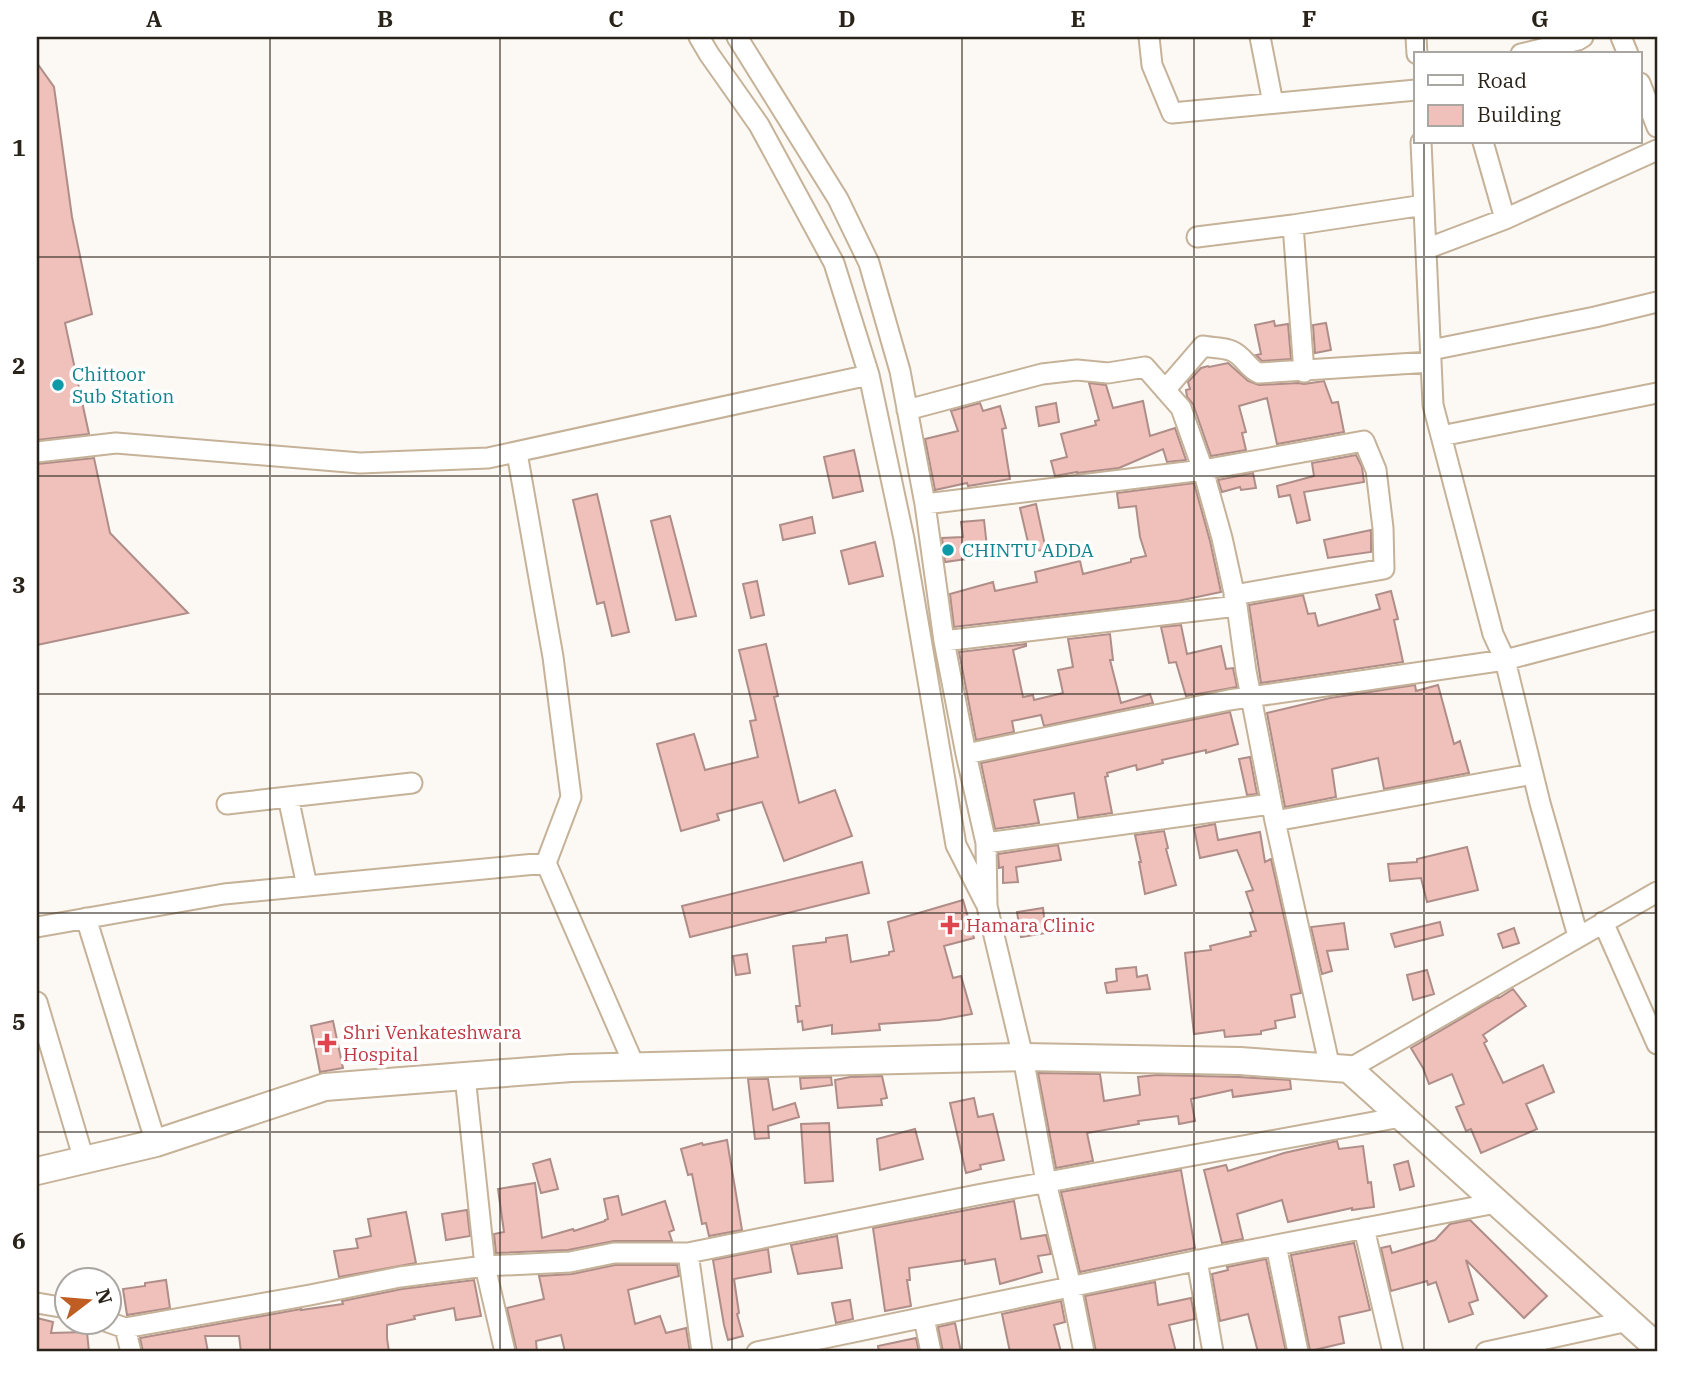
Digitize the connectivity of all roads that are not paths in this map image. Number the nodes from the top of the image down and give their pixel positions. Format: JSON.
{"nodes":[{"id":1,"x":699,"y":37,"type":"edge"},
{"id":2,"x":737,"y":37,"type":"edge"},
{"id":3,"x":1149,"y":37,"type":"edge"},
{"id":4,"x":1260,"y":37,"type":"edge"},
{"id":5,"x":1583,"y":37,"type":"edge"},
{"id":6,"x":1523,"y":48,"type":"edge"},
{"id":7,"x":757,"y":69,"type":"junction"},
{"id":8,"x":733,"y":88,"type":"junction"},
{"id":9,"x":1642,"y":88,"type":"edge"},
{"id":10,"x":1414,"y":90,"type":"edge"},
{"id":11,"x":1273,"y":103,"type":"junction"},
{"id":12,"x":1657,"y":127,"type":"edge"},
{"id":13,"x":1421,"y":144,"type":"edge"},
{"id":14,"x":1484,"y":144,"type":"edge"},
{"id":15,"x":1657,"y":150,"type":"edge"},
{"id":16,"x":1424,"y":205,"type":"junction"},
{"id":17,"x":1505,"y":219,"type":"junction"},
{"id":18,"x":1293,"y":225,"type":"junction"},
{"id":19,"x":1197,"y":237,"type":"dead end"},
{"id":20,"x":1426,"y":249,"type":"junction"},
{"id":21,"x":864,"y":252,"type":"junction"},
{"id":22,"x":834,"y":263,"type":"junction"},
{"id":23,"x":1657,"y":302,"type":"edge"},
{"id":24,"x":1431,"y":356,"type":"junction"},
{"id":25,"x":1304,"y":372,"type":"junction"},
{"id":26,"x":869,"y":375,"type":"junction"},
{"id":27,"x":1165,"y":390,"type":"junction"},
{"id":28,"x":1657,"y":393,"type":"edge"},
{"id":29,"x":907,"y":410,"type":"junction"},
{"id":30,"x":1441,"y":436,"type":"junction"},
{"id":31,"x":912,"y":437,"type":"junction"},
{"id":32,"x":884,"y":444,"type":"junction"},
{"id":33,"x":37,"y":452,"type":"edge"},
{"id":34,"x":517,"y":453,"type":"junction"},
{"id":35,"x":1203,"y":470,"type":"junction"},
{"id":36,"x":925,"y":504,"type":"junction"},
{"id":37,"x":1236,"y":601,"type":"junction"},
{"id":38,"x":1657,"y":620,"type":"edge"},
{"id":39,"x":944,"y":641,"type":"junction"},
{"id":40,"x":1506,"y":660,"type":"junction"},
{"id":41,"x":1251,"y":697,"type":"junction"},
{"id":42,"x":966,"y":754,"type":"junction"},
{"id":43,"x":1533,"y":774,"type":"junction"},
{"id":44,"x":412,"y":783,"type":"dead end"},
{"id":45,"x":288,"y":797,"type":"junction"},
{"id":46,"x":227,"y":804,"type":"dead end"},
{"id":47,"x":1273,"y":813,"type":"junction"},
{"id":48,"x":986,"y":843,"type":"junction"},
{"id":49,"x":546,"y":863,"type":"junction"},
{"id":50,"x":307,"y":886,"type":"junction"},
{"id":51,"x":1657,"y":892,"type":"edge"},
{"id":52,"x":987,"y":906,"type":"junction"},
{"id":53,"x":86,"y":918,"type":"junction"},
{"id":54,"x":1603,"y":922,"type":"junction"},
{"id":55,"x":37,"y":927,"type":"edge"},
{"id":56,"x":1578,"y":936,"type":"junction"},
{"id":57,"x":37,"y":1002,"type":"edge"},
{"id":58,"x":1657,"y":1044,"type":"edge"},
{"id":59,"x":1023,"y":1057,"type":"junction"},
{"id":60,"x":635,"y":1067,"type":"junction"},
{"id":61,"x":1340,"y":1069,"type":"junction"},
{"id":62,"x":466,"y":1076,"type":"junction"},
{"id":63,"x":1401,"y":1117,"type":"junction"},
{"id":64,"x":156,"y":1143,"type":"junction"},
{"id":65,"x":84,"y":1160,"type":"junction"},
{"id":66,"x":37,"y":1171,"type":"edge"},
{"id":67,"x":1046,"y":1182,"type":"junction"},
{"id":68,"x":1496,"y":1203,"type":"junction"},
{"id":69,"x":1364,"y":1228,"type":"junction"},
{"id":70,"x":1276,"y":1245,"type":"junction"},
{"id":71,"x":688,"y":1253,"type":"junction"},
{"id":72,"x":1197,"y":1261,"type":"junction"},
{"id":73,"x":485,"y":1266,"type":"junction"},
{"id":74,"x":1071,"y":1287,"type":"junction"},
{"id":75,"x":925,"y":1318,"type":"junction"},
{"id":76,"x":1628,"y":1321,"type":"junction"},
{"id":77,"x":122,"y":1324,"type":"edge"},
{"id":78,"x":122,"y":1335,"type":"edge"},
{"id":79,"x":1657,"y":1347,"type":"edge"},
{"id":80,"x":131,"y":1352,"type":"edge"},
{"id":81,"x":505,"y":1352,"type":"edge"},
{"id":82,"x":702,"y":1352,"type":"edge"},
{"id":83,"x":757,"y":1352,"type":"edge"},
{"id":84,"x":932,"y":1352,"type":"edge"},
{"id":85,"x":1084,"y":1352,"type":"edge"},
{"id":86,"x":1213,"y":1352,"type":"edge"},
{"id":87,"x":1298,"y":1352,"type":"edge"},
{"id":88,"x":1393,"y":1352,"type":"edge"},
{"id":89,"x":1486,"y":1352,"type":"edge"}],
"edges":[{"from":1,"to":8,"type":"street"},
{"from":2,"to":7,"type":"street"},
{"from":3,"to":11,"type":"street"},
{"from":4,"to":11,"type":"street"},
{"from":5,"to":6,"type":"street"},
{"from":7,"to":8,"type":"street"},
{"from":7,"to":21,"type":"street"},
{"from":8,"to":22,"type":"street"},
{"from":9,"to":12,"type":"street"},
{"from":10,"to":11,"type":"street"},
{"from":13,"to":16,"type":"street"},
{"from":14,"to":17,"type":"street"},
{"from":15,"to":17,"type":"street"},
{"from":16,"to":18,"type":"street"},
{"from":16,"to":20,"type":"street"},
{"from":17,"to":20,"type":"street"},
{"from":18,"to":19,"type":"street"},
{"from":18,"to":25,"type":"street"},
{"from":20,"to":24,"type":"street"},
{"from":21,"to":22,"type":"street"},
{"from":21,"to":29,"type":"street"},
{"from":22,"to":26,"type":"street"},
{"from":23,"to":24,"type":"street"},
{"from":24,"to":25,"type":"street"},
{"from":24,"to":30,"type":"street"},
{"from":25,"to":27,"type":"street"},
{"from":26,"to":32,"type":"street"},
{"from":26,"to":34,"type":"street"},
{"from":27,"to":29,"type":"street"},
{"from":27,"to":35,"type":"street"},
{"from":28,"to":30,"type":"street"},
{"from":29,"to":31,"type":"street"},
{"from":30,"to":40,"type":"street"},
{"from":31,"to":32,"type":"street"},
{"from":31,"to":36,"type":"street"},
{"from":32,"to":52,"type":"street"},
{"from":33,"to":34,"type":"street"},
{"from":34,"to":49,"type":"street"},
{"from":35,"to":36,"type":"street"},
{"from":35,"to":37,"type":"street"},
{"from":35,"to":37,"type":"street"},
{"from":36,"to":39,"type":"street"},
{"from":37,"to":39,"type":"street"},
{"from":37,"to":41,"type":"street"},
{"from":38,"to":40,"type":"street"},
{"from":39,"to":42,"type":"street"},
{"from":40,"to":41,"type":"street"},
{"from":40,"to":43,"type":"street"},
{"from":41,"to":42,"type":"street"},
{"from":41,"to":47,"type":"street"},
{"from":42,"to":48,"type":"street"},
{"from":43,"to":47,"type":"street"},
{"from":43,"to":56,"type":"street"},
{"from":44,"to":45,"type":"street"},
{"from":45,"to":46,"type":"street"},
{"from":45,"to":50,"type":"street"},
{"from":47,"to":48,"type":"street"},
{"from":47,"to":61,"type":"street"},
{"from":48,"to":52,"type":"street"},
{"from":49,"to":50,"type":"street"},
{"from":49,"to":60,"type":"street"},
{"from":50,"to":53,"type":"street"},
{"from":51,"to":54,"type":"street"},
{"from":52,"to":59,"type":"street"},
{"from":53,"to":55,"type":"street"},
{"from":53,"to":64,"type":"street"},
{"from":54,"to":56,"type":"street"},
{"from":54,"to":58,"type":"street"},
{"from":56,"to":61,"type":"street"},
{"from":57,"to":65,"type":"street"},
{"from":59,"to":60,"type":"highway"},
{"from":59,"to":61,"type":"highway"},
{"from":59,"to":67,"type":"street"},
{"from":60,"to":62,"type":"highway"},
{"from":61,"to":63,"type":"highway"},
{"from":62,"to":64,"type":"highway"},
{"from":62,"to":73,"type":"street"},
{"from":63,"to":67,"type":"street"},
{"from":63,"to":68,"type":"highway"},
{"from":64,"to":65,"type":"highway"},
{"from":65,"to":66,"type":"highway"},
{"from":67,"to":71,"type":"street"},
{"from":67,"to":74,"type":"street"},
{"from":68,"to":69,"type":"street"},
{"from":68,"to":76,"type":"highway"},
{"from":69,"to":70,"type":"street"},
{"from":69,"to":88,"type":"street"},
{"from":70,"to":72,"type":"street"},
{"from":70,"to":87,"type":"street"},
{"from":71,"to":73,"type":"street"},
{"from":71,"to":82,"type":"street"},
{"from":72,"to":74,"type":"street"},
{"from":72,"to":86,"type":"street"},
{"from":73,"to":77,"type":"street"},
{"from":73,"to":81,"type":"street"},
{"from":74,"to":75,"type":"street"},
{"from":74,"to":85,"type":"street"},
{"from":75,"to":83,"type":"street"},
{"from":75,"to":84,"type":"street"},
{"from":76,"to":79,"type":"highway"},
{"from":76,"to":89,"type":"street"},
{"from":78,"to":80,"type":"street"}]}
